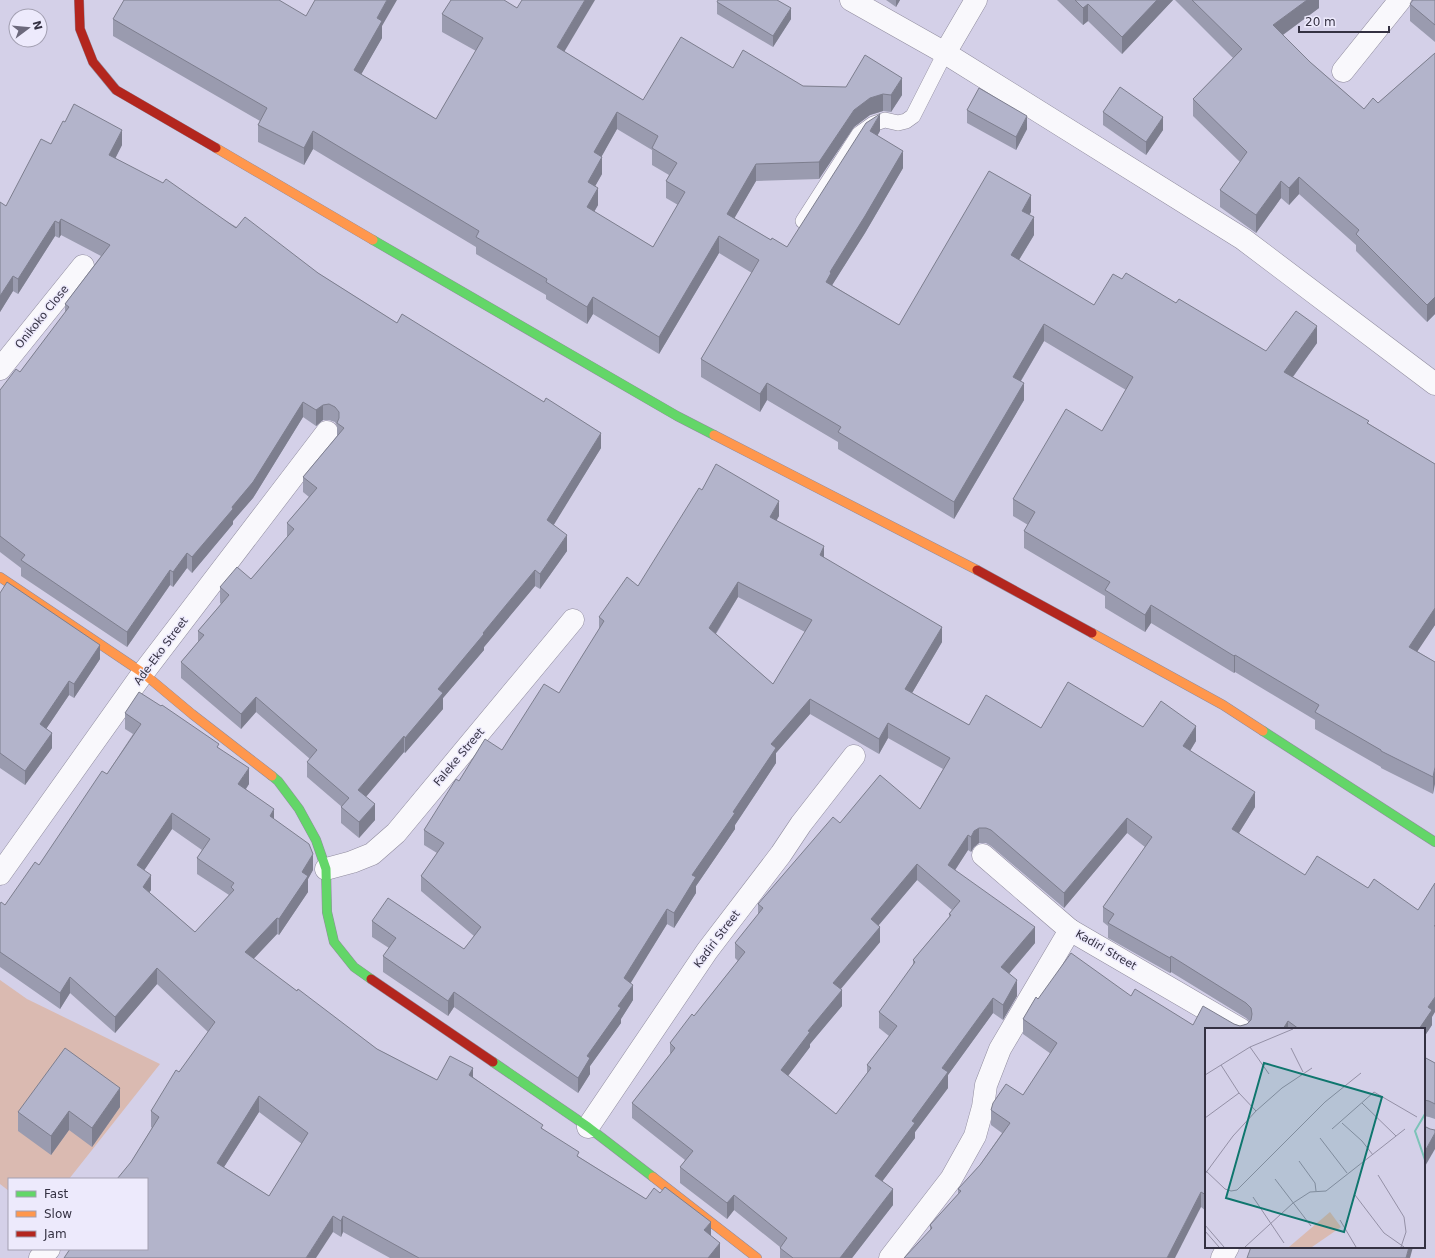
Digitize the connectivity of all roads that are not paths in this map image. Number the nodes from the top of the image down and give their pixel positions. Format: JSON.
{"nodes":[{"id":1,"x":79,"y":0,"type":"edge"},
{"id":2,"x":851,"y":0,"type":"edge"},
{"id":3,"x":976,"y":0,"type":"edge"},
{"id":4,"x":1400,"y":0,"type":"edge"},
{"id":5,"x":945,"y":53,"type":"junction"},
{"id":6,"x":1343,"y":71,"type":"dead end"},
{"id":7,"x":803,"y":221,"type":"edge"},
{"id":8,"x":83,"y":266,"type":"dead end"},
{"id":9,"x":0,"y":369,"type":"edge"},
{"id":10,"x":1435,"y":384,"type":"edge"},
{"id":11,"x":327,"y":432,"type":"dead end"},
{"id":12,"x":0,"y":577,"type":"edge"},
{"id":13,"x":573,"y":620,"type":"dead end"},
{"id":14,"x":143,"y":673,"type":"junction"},
{"id":15,"x":854,"y":756,"type":"dead end"},
{"id":16,"x":1435,"y":842,"type":"edge"},
{"id":17,"x":983,"y":856,"type":"dead end"},
{"id":18,"x":326,"y":869,"type":"junction"},
{"id":19,"x":0,"y":874,"type":"edge"},
{"id":20,"x":1070,"y":930,"type":"junction"},
{"id":21,"x":1238,"y":1028,"type":"edge"},
{"id":22,"x":588,"y":1127,"type":"junction"},
{"id":23,"x":1227,"y":1248,"type":"edge"},
{"id":24,"x":48,"y":1250,"type":"edge"},
{"id":25,"x":40,"y":1258,"type":"edge"},
{"id":26,"x":757,"y":1258,"type":"edge"},
{"id":27,"x":890,"y":1258,"type":"edge"},
{"id":28,"x":1222,"y":1258,"type":"edge"}],
"edges":[{"from":1,"to":16,"type":"street"},
{"from":2,"to":5,"type":"street"},
{"from":3,"to":5,"type":"street"},
{"from":4,"to":6,"type":"street"},
{"from":5,"to":7,"type":"lane"},
{"from":5,"to":10,"type":"street"},
{"from":8,"to":9,"type":"street","name":"Onikoko Close"},
{"from":11,"to":14,"type":"street","name":"Ade-Eko Street"},
{"from":12,"to":14,"type":"street"},
{"from":13,"to":18,"type":"street","name":"Faleke Street"},
{"from":14,"to":18,"type":"street"},
{"from":14,"to":19,"type":"street","name":"Ade-Eko Street"},
{"from":15,"to":22,"type":"street","name":"Kadiri Street"},
{"from":17,"to":20,"type":"street","name":"Kadiri Street"},
{"from":18,"to":22,"type":"street"},
{"from":20,"to":21,"type":"street","name":"Kadiri Street"},
{"from":20,"to":27,"type":"street"},
{"from":22,"to":26,"type":"street"},
{"from":23,"to":28,"type":"street"},
{"from":24,"to":25,"type":"street"}]}
